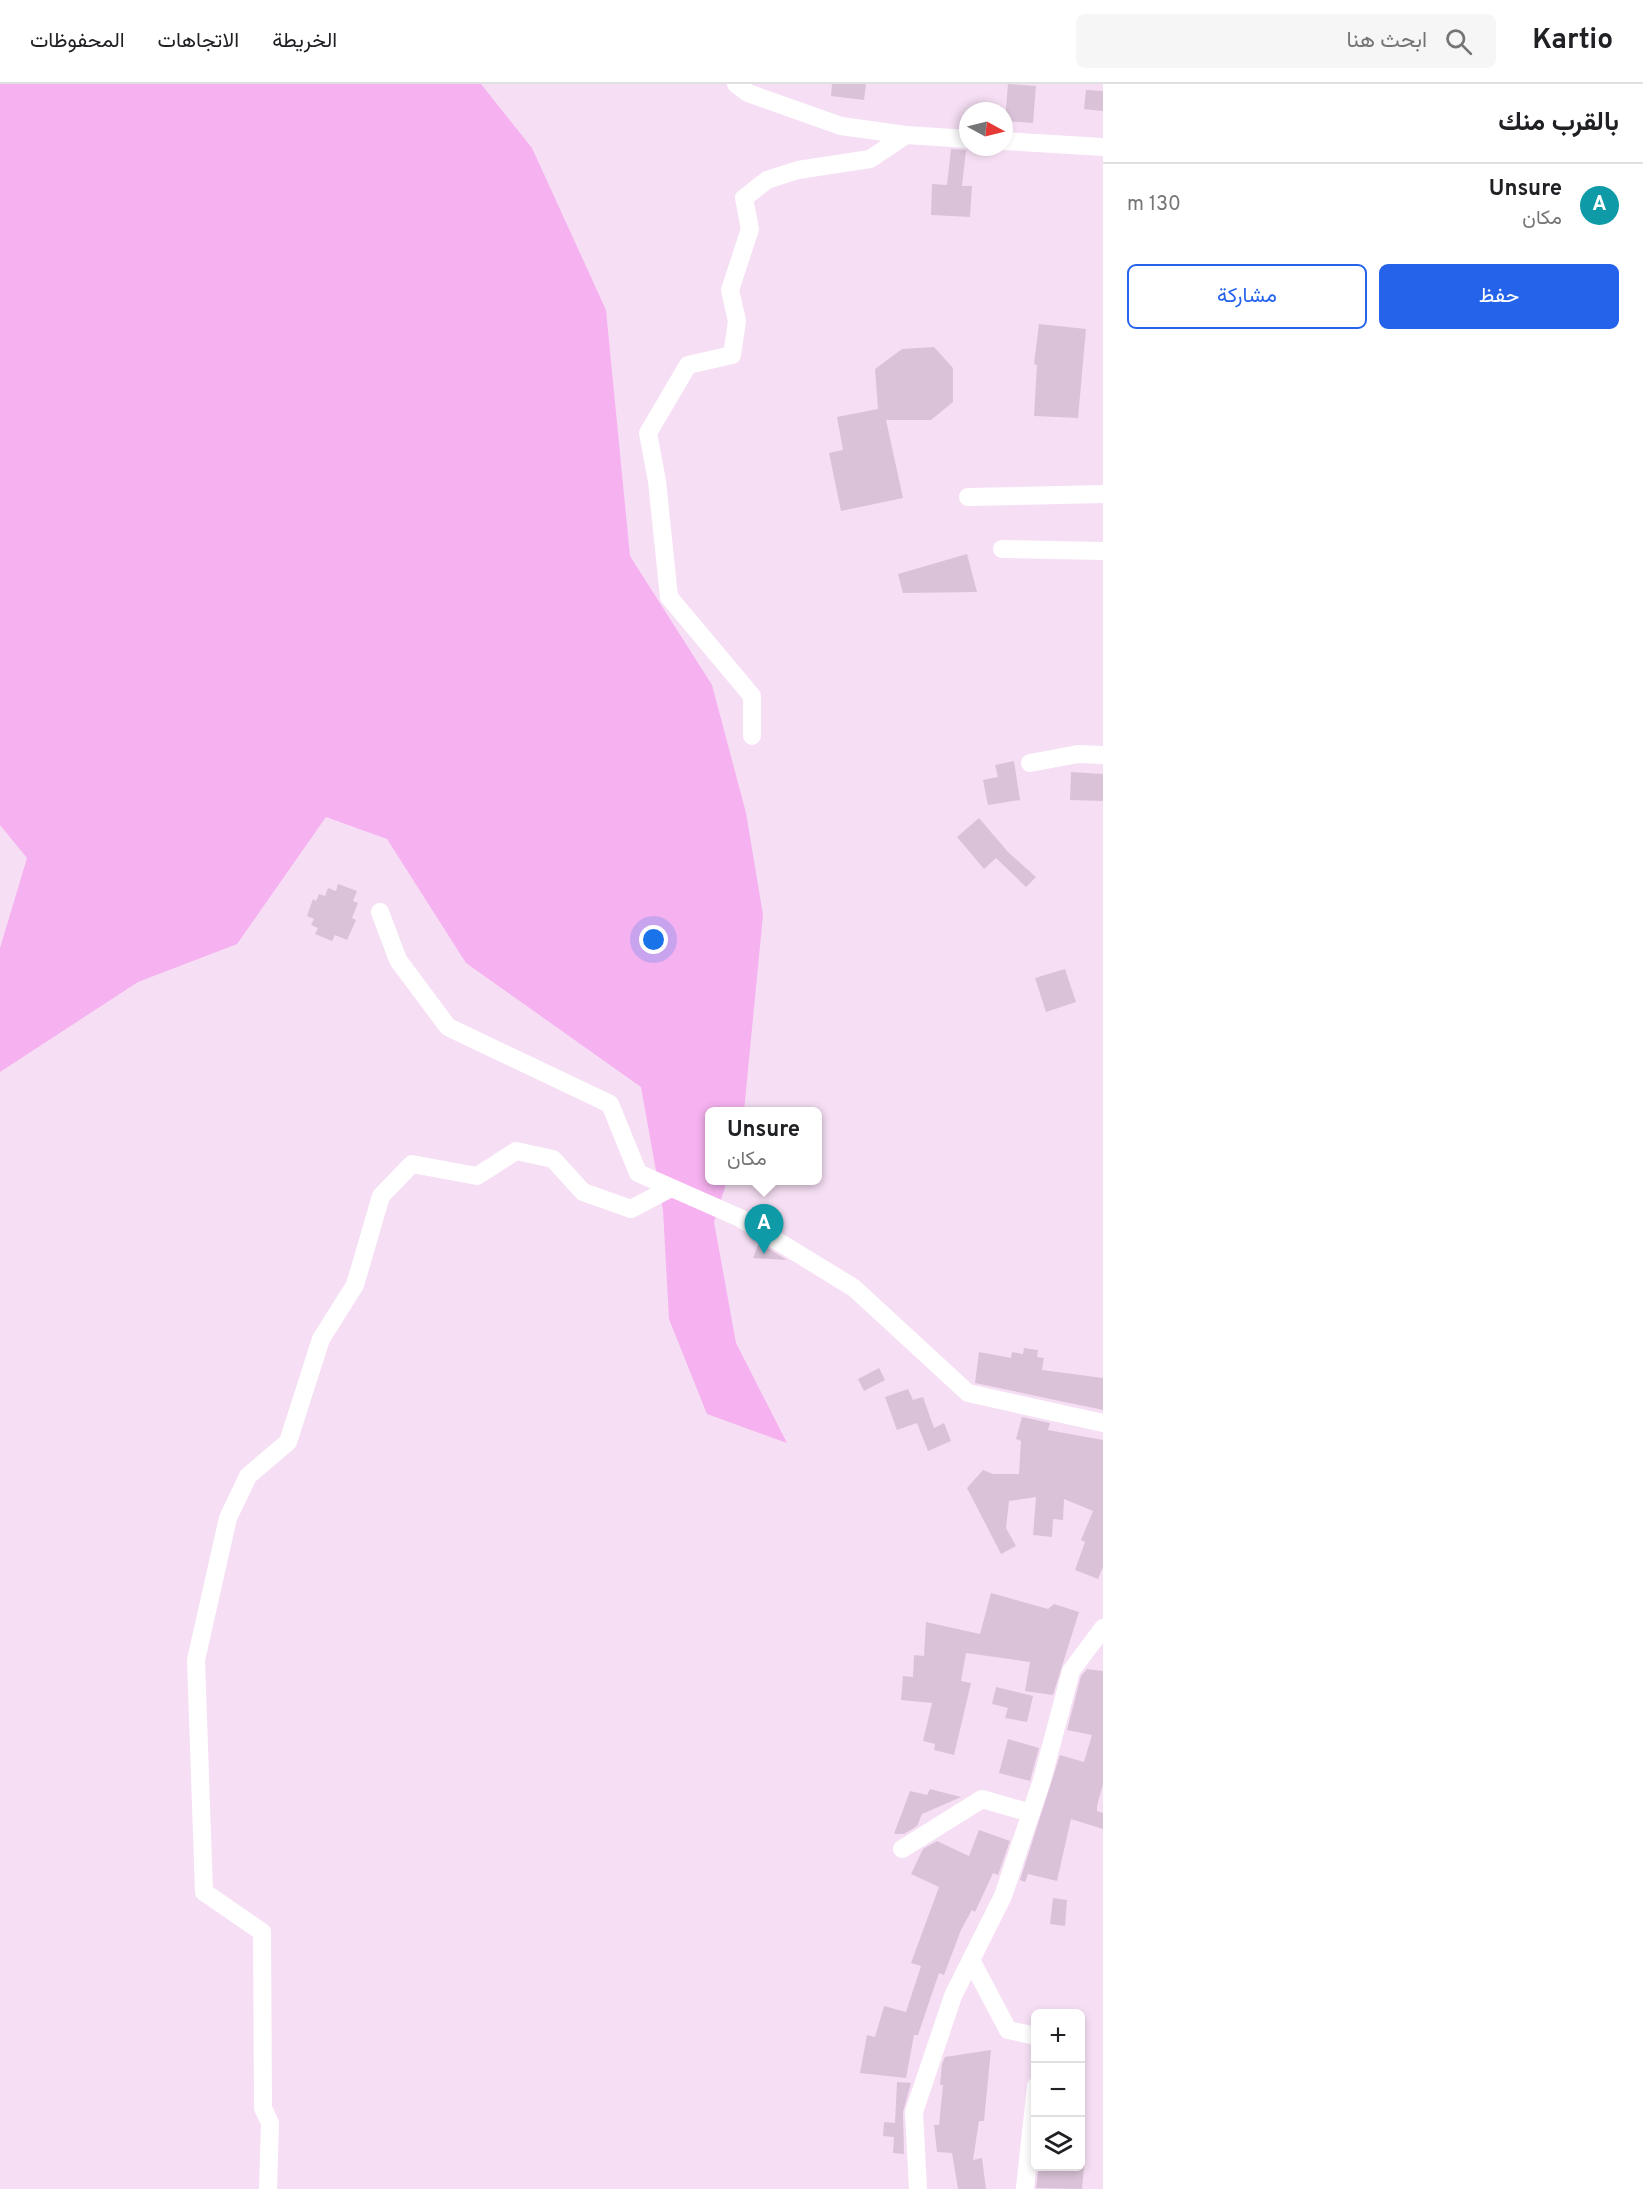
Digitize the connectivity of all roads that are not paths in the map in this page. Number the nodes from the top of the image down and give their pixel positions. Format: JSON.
{"nodes":[{"id":1,"x":736,"y":84,"type":"edge"},
{"id":2,"x":906,"y":135,"type":"junction"},
{"id":3,"x":959,"y":138,"type":"edge"},
{"id":4,"x":1013,"y":142,"type":"edge"},
{"id":5,"x":1103,"y":147,"type":"edge"},
{"id":6,"x":1103,"y":494,"type":"edge"},
{"id":7,"x":968,"y":497,"type":"dead end"},
{"id":8,"x":1002,"y":549,"type":"dead end"},
{"id":9,"x":1103,"y":550,"type":"edge"},
{"id":10,"x":752,"y":736,"type":"dead end"},
{"id":11,"x":1103,"y":755,"type":"edge"},
{"id":12,"x":1030,"y":763,"type":"dead end"},
{"id":13,"x":380,"y":912,"type":"dead end"},
{"id":14,"x":670,"y":1188,"type":"junction"},
{"id":15,"x":1103,"y":1423,"type":"edge"},
{"id":16,"x":1103,"y":1628,"type":"edge"},
{"id":17,"x":1031,"y":1813,"type":"junction"},
{"id":18,"x":902,"y":1849,"type":"dead end"},
{"id":19,"x":971,"y":1960,"type":"junction"},
{"id":20,"x":1031,"y":2035,"type":"edge"},
{"id":21,"x":1032,"y":2117,"type":"edge"},
{"id":22,"x":1025,"y":2188,"type":"edge"},
{"id":23,"x":268,"y":2189,"type":"edge"},
{"id":24,"x":918,"y":2189,"type":"edge"}],
"edges":[{"from":1,"to":2,"type":"street"},
{"from":2,"to":3,"type":"street"},
{"from":2,"to":10,"type":"street"},
{"from":4,"to":5,"type":"street"},
{"from":6,"to":7,"type":"street"},
{"from":8,"to":9,"type":"street"},
{"from":11,"to":12,"type":"street"},
{"from":13,"to":14,"type":"street"},
{"from":14,"to":15,"type":"street"},
{"from":14,"to":23,"type":"street"},
{"from":16,"to":17,"type":"street"},
{"from":17,"to":18,"type":"street"},
{"from":17,"to":19,"type":"street"},
{"from":19,"to":20,"type":"street"},
{"from":19,"to":24,"type":"street"},
{"from":21,"to":22,"type":"street"}]}
